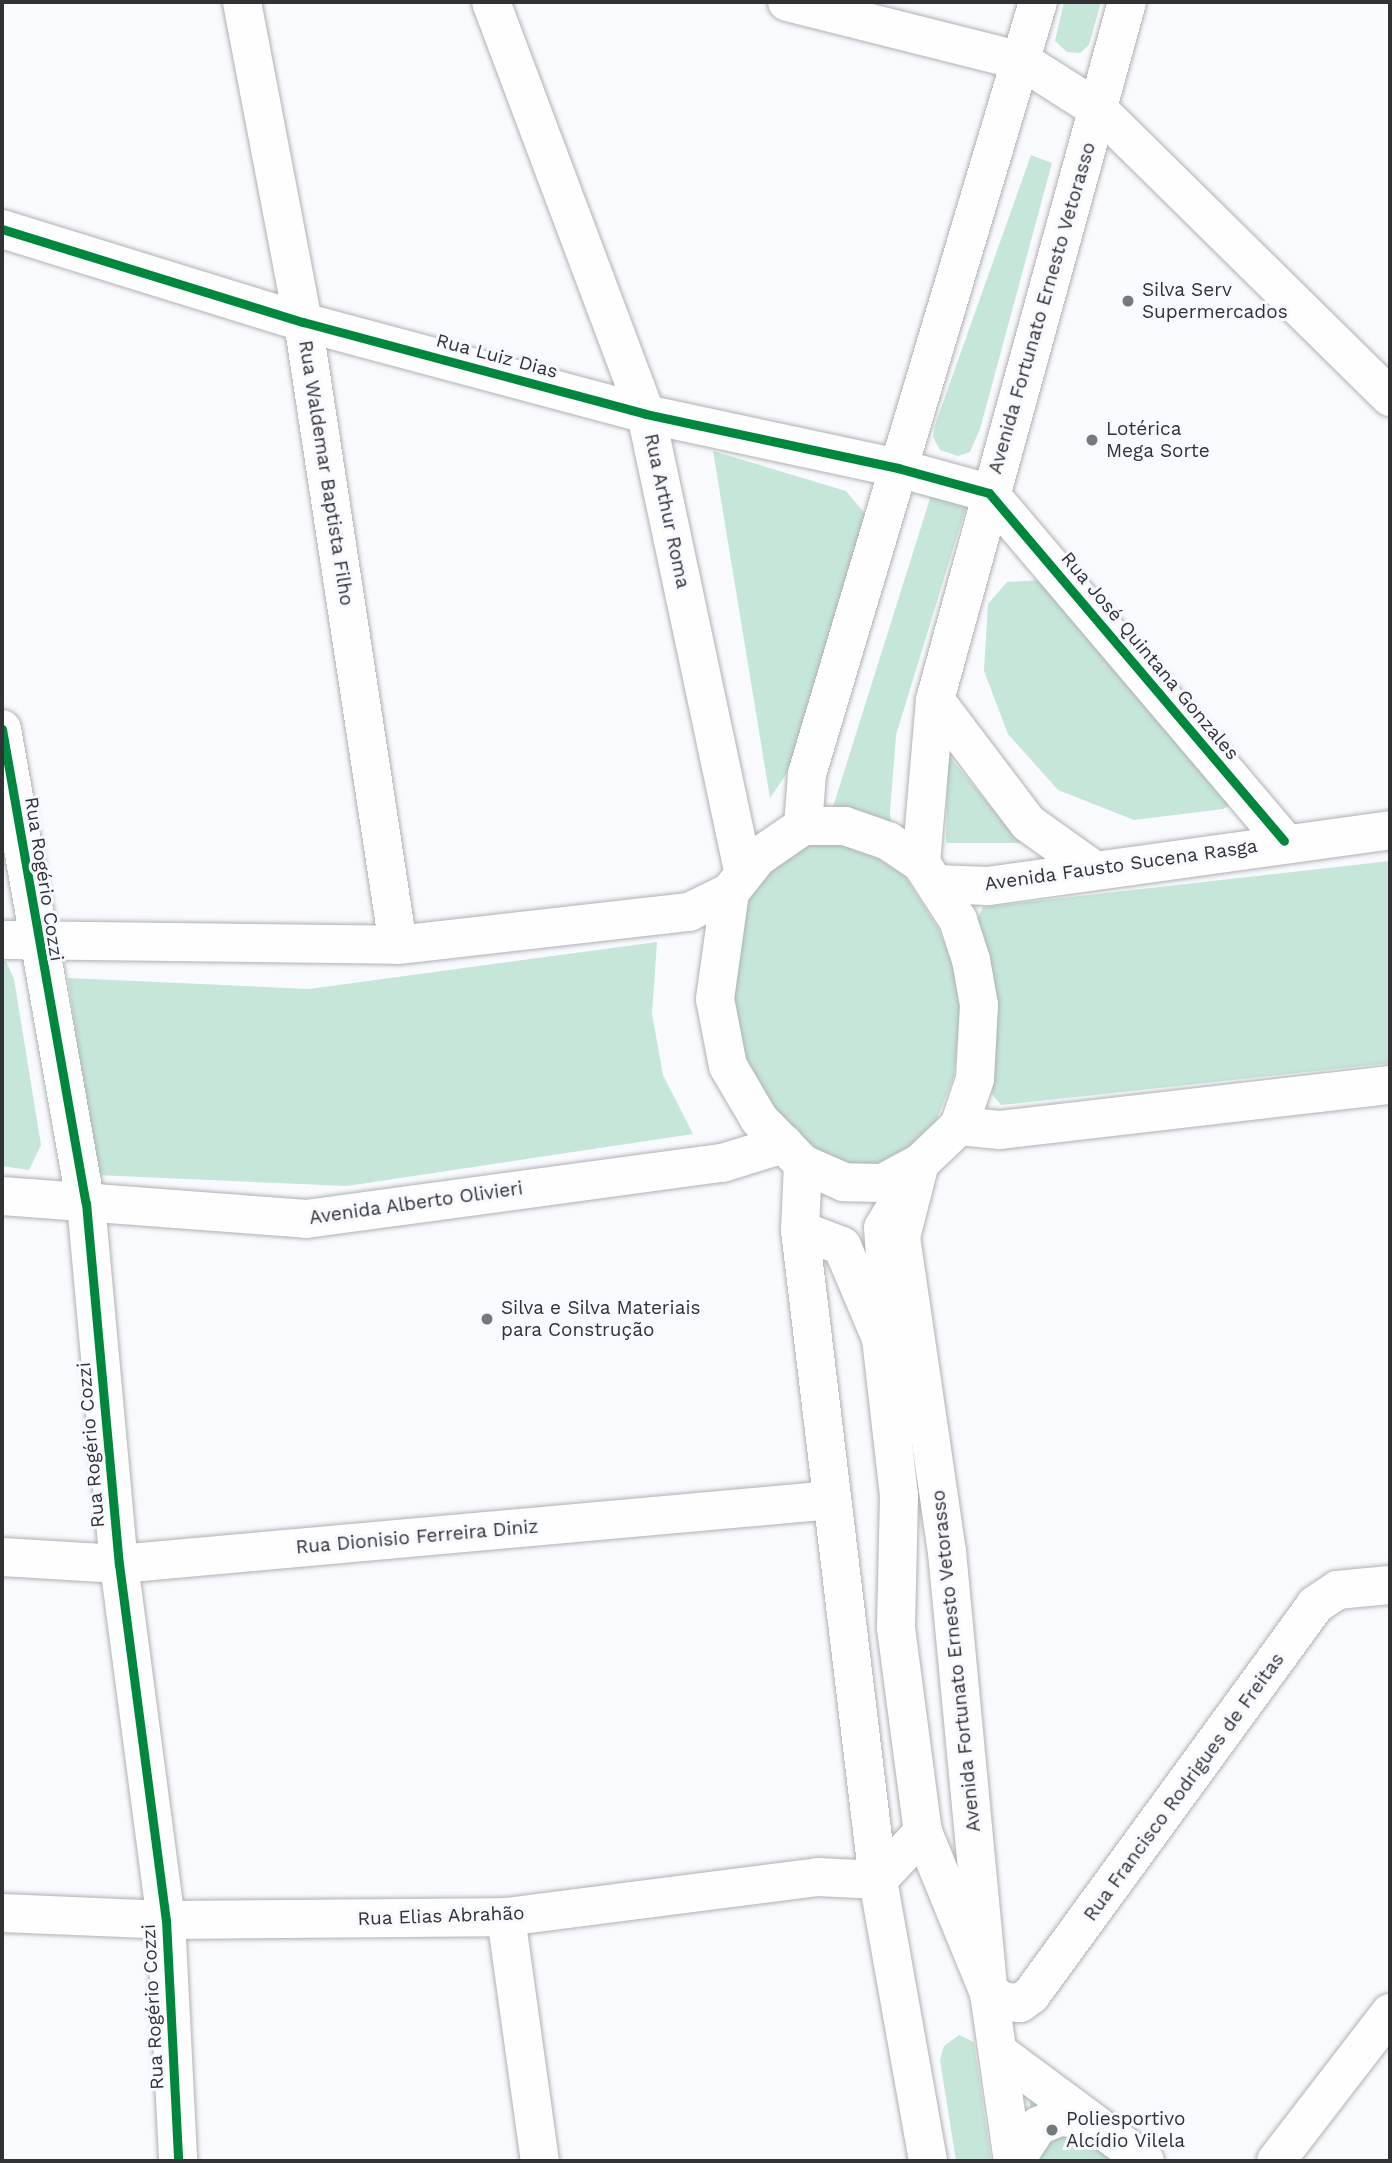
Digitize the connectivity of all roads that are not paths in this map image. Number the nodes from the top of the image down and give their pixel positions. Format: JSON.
{"nodes":[{"id":1,"x":242,"y":2,"type":"edge"},
{"id":2,"x":491,"y":2,"type":"edge"},
{"id":3,"x":787,"y":2,"type":"edge"},
{"id":4,"x":1038,"y":2,"type":"edge"},
{"id":5,"x":1127,"y":2,"type":"edge"},
{"id":6,"x":1022,"y":61,"type":"junction"},
{"id":7,"x":1099,"y":110,"type":"junction"},
{"id":8,"x":2,"y":229,"type":"edge"},
{"id":9,"x":303,"y":322,"type":"junction"},
{"id":10,"x":1390,"y":397,"type":"edge"},
{"id":11,"x":646,"y":414,"type":"junction"},
{"id":12,"x":898,"y":468,"type":"junction"},
{"id":13,"x":989,"y":493,"type":"junction"},
{"id":14,"x":934,"y":699,"type":"junction"},
{"id":15,"x":2,"y":729,"type":"edge"},
{"id":16,"x":803,"y":826,"type":"junction"},
{"id":17,"x":1390,"y":830,"type":"edge"},
{"id":18,"x":1284,"y":841,"type":"junction"},
{"id":19,"x":1094,"y":870,"type":"junction"},
{"id":20,"x":928,"y":874,"type":"junction"},
{"id":21,"x":737,"y":883,"type":"junction"},
{"id":22,"x":19,"y":942,"type":"edge"},
{"id":23,"x":398,"y":945,"type":"junction"},
{"id":24,"x":1390,"y":1085,"type":"edge"},
{"id":25,"x":959,"y":1126,"type":"junction"},
{"id":26,"x":793,"y":1154,"type":"junction"},
{"id":27,"x":920,"y":1163,"type":"junction"},
{"id":28,"x":2,"y":1196,"type":"edge"},
{"id":29,"x":86,"y":1203,"type":"junction"},
{"id":30,"x":800,"y":1230,"type":"junction"},
{"id":31,"x":881,"y":1338,"type":"junction"},
{"id":32,"x":929,"y":1428,"type":"junction"},
{"id":33,"x":899,"y":1495,"type":"junction"},
{"id":34,"x":832,"y":1500,"type":"junction"},
{"id":35,"x":2,"y":1557,"type":"edge"},
{"id":36,"x":119,"y":1564,"type":"junction"},
{"id":37,"x":1390,"y":1585,"type":"edge"},
{"id":38,"x":923,"y":1832,"type":"junction"},
{"id":39,"x":878,"y":1880,"type":"junction"},
{"id":40,"x":2,"y":1913,"type":"edge"},
{"id":41,"x":506,"y":1917,"type":"junction"},
{"id":42,"x":166,"y":1920,"type":"junction"},
{"id":43,"x":989,"y":1993,"type":"junction"},
{"id":44,"x":1390,"y":2013,"type":"edge"},
{"id":45,"x":998,"y":2052,"type":"junction"},
{"id":46,"x":1088,"y":2119,"type":"junction"},
{"id":47,"x":178,"y":2161,"type":"edge"},
{"id":48,"x":540,"y":2161,"type":"edge"},
{"id":49,"x":928,"y":2161,"type":"edge"},
{"id":50,"x":1014,"y":2161,"type":"edge"},
{"id":51,"x":1146,"y":2161,"type":"edge"},
{"id":52,"x":1276,"y":2161,"type":"edge"}],
"edges":[{"from":1,"to":9,"type":"street","name":"Rua Waldemar Baptista Filho"},
{"from":2,"to":11,"type":"street","name":"Rua Arthur Roma"},
{"from":3,"to":6,"type":"street"},
{"from":4,"to":6,"type":"street"},
{"from":5,"to":7,"type":"street","name":"Avenida Fortunato Ernesto Vetorasso"},
{"from":6,"to":7,"type":"street"},
{"from":6,"to":12,"type":"street"},
{"from":7,"to":10,"type":"street"},
{"from":7,"to":13,"type":"street","name":"Avenida Fortunato Ernesto Vetorasso"},
{"from":8,"to":9,"type":"street","name":"Rua Luiz Dias"},
{"from":9,"to":11,"type":"street","name":"Rua Luiz Dias"},
{"from":9,"to":23,"type":"street","name":"Rua Waldemar Baptista Filho"},
{"from":11,"to":12,"type":"street","name":"Rua Luiz Dias"},
{"from":11,"to":21,"type":"street","name":"Rua Arthur Roma"},
{"from":12,"to":13,"type":"street","name":"Rua Luiz Dias"},
{"from":12,"to":16,"type":"street"},
{"from":13,"to":14,"type":"street","name":"Avenida Fortunato Ernesto Vetorasso"},
{"from":13,"to":18,"type":"street","name":"Rua José Quintana Gonzales"},
{"from":14,"to":19,"type":"street"},
{"from":14,"to":20,"type":"street","name":"Avenida Fortunato Ernesto Vetorasso"},
{"from":15,"to":22,"type":"street","name":"Rua Rogério Cozzi"},
{"from":16,"to":20,"type":"street"},
{"from":16,"to":21,"type":"street"},
{"from":17,"to":18,"type":"street","name":"Avenida Fausto Sucena Rasga"},
{"from":18,"to":19,"type":"street","name":"Avenida Fausto Sucena Rasga"},
{"from":19,"to":20,"type":"street","name":"Avenida Fausto Sucena Rasga"},
{"from":20,"to":25,"type":"street"},
{"from":21,"to":23,"type":"street"},
{"from":21,"to":26,"type":"street"},
{"from":22,"to":23,"type":"street"},
{"from":22,"to":29,"type":"street","name":"Rua Rogério Cozzi"},
{"from":24,"to":25,"type":"street"},
{"from":25,"to":27,"type":"street"},
{"from":26,"to":27,"type":"street"},
{"from":26,"to":29,"type":"street","name":"Avenida Alberto Olivieri"},
{"from":26,"to":30,"type":"street"},
{"from":27,"to":31,"type":"street"},
{"from":27,"to":32,"type":"street","name":"Avenida Fortunato Ernesto Vetorasso"},
{"from":28,"to":29,"type":"street","name":"Avenida Alberto Olivieri"},
{"from":29,"to":36,"type":"street","name":"Rua Rogério Cozzi"},
{"from":30,"to":31,"type":"street"},
{"from":30,"to":34,"type":"street"},
{"from":31,"to":33,"type":"street"},
{"from":32,"to":33,"type":"street"},
{"from":32,"to":43,"type":"street","name":"Avenida Fortunato Ernesto Vetorasso"},
{"from":33,"to":38,"type":"street"},
{"from":34,"to":36,"type":"street","name":"Rua Dionisio Ferreira Diniz"},
{"from":34,"to":39,"type":"street"},
{"from":35,"to":36,"type":"street","name":"Rua Dionisio Ferreira Diniz"},
{"from":36,"to":42,"type":"street","name":"Rua Rogério Cozzi"},
{"from":37,"to":43,"type":"street","name":"Rua Francisco Rodrigues de Freitas"},
{"from":38,"to":39,"type":"street"},
{"from":38,"to":43,"type":"street"},
{"from":39,"to":41,"type":"street","name":"Rua Elias Abrahão"},
{"from":39,"to":49,"type":"street"},
{"from":40,"to":42,"type":"street","name":"Rua Elias Abrahão"},
{"from":41,"to":42,"type":"street","name":"Rua Elias Abrahão"},
{"from":41,"to":48,"type":"street"},
{"from":42,"to":47,"type":"street","name":"Rua Rogério Cozzi"},
{"from":43,"to":45,"type":"street","name":"Avenida Fortunato Ernesto Vetorasso"},
{"from":44,"to":52,"type":"street"},
{"from":45,"to":46,"type":"street"},
{"from":45,"to":50,"type":"street","name":"Avenida Fortunato Ernesto Vetorasso"},
{"from":46,"to":50,"type":"street"},
{"from":46,"to":51,"type":"street"}]}
